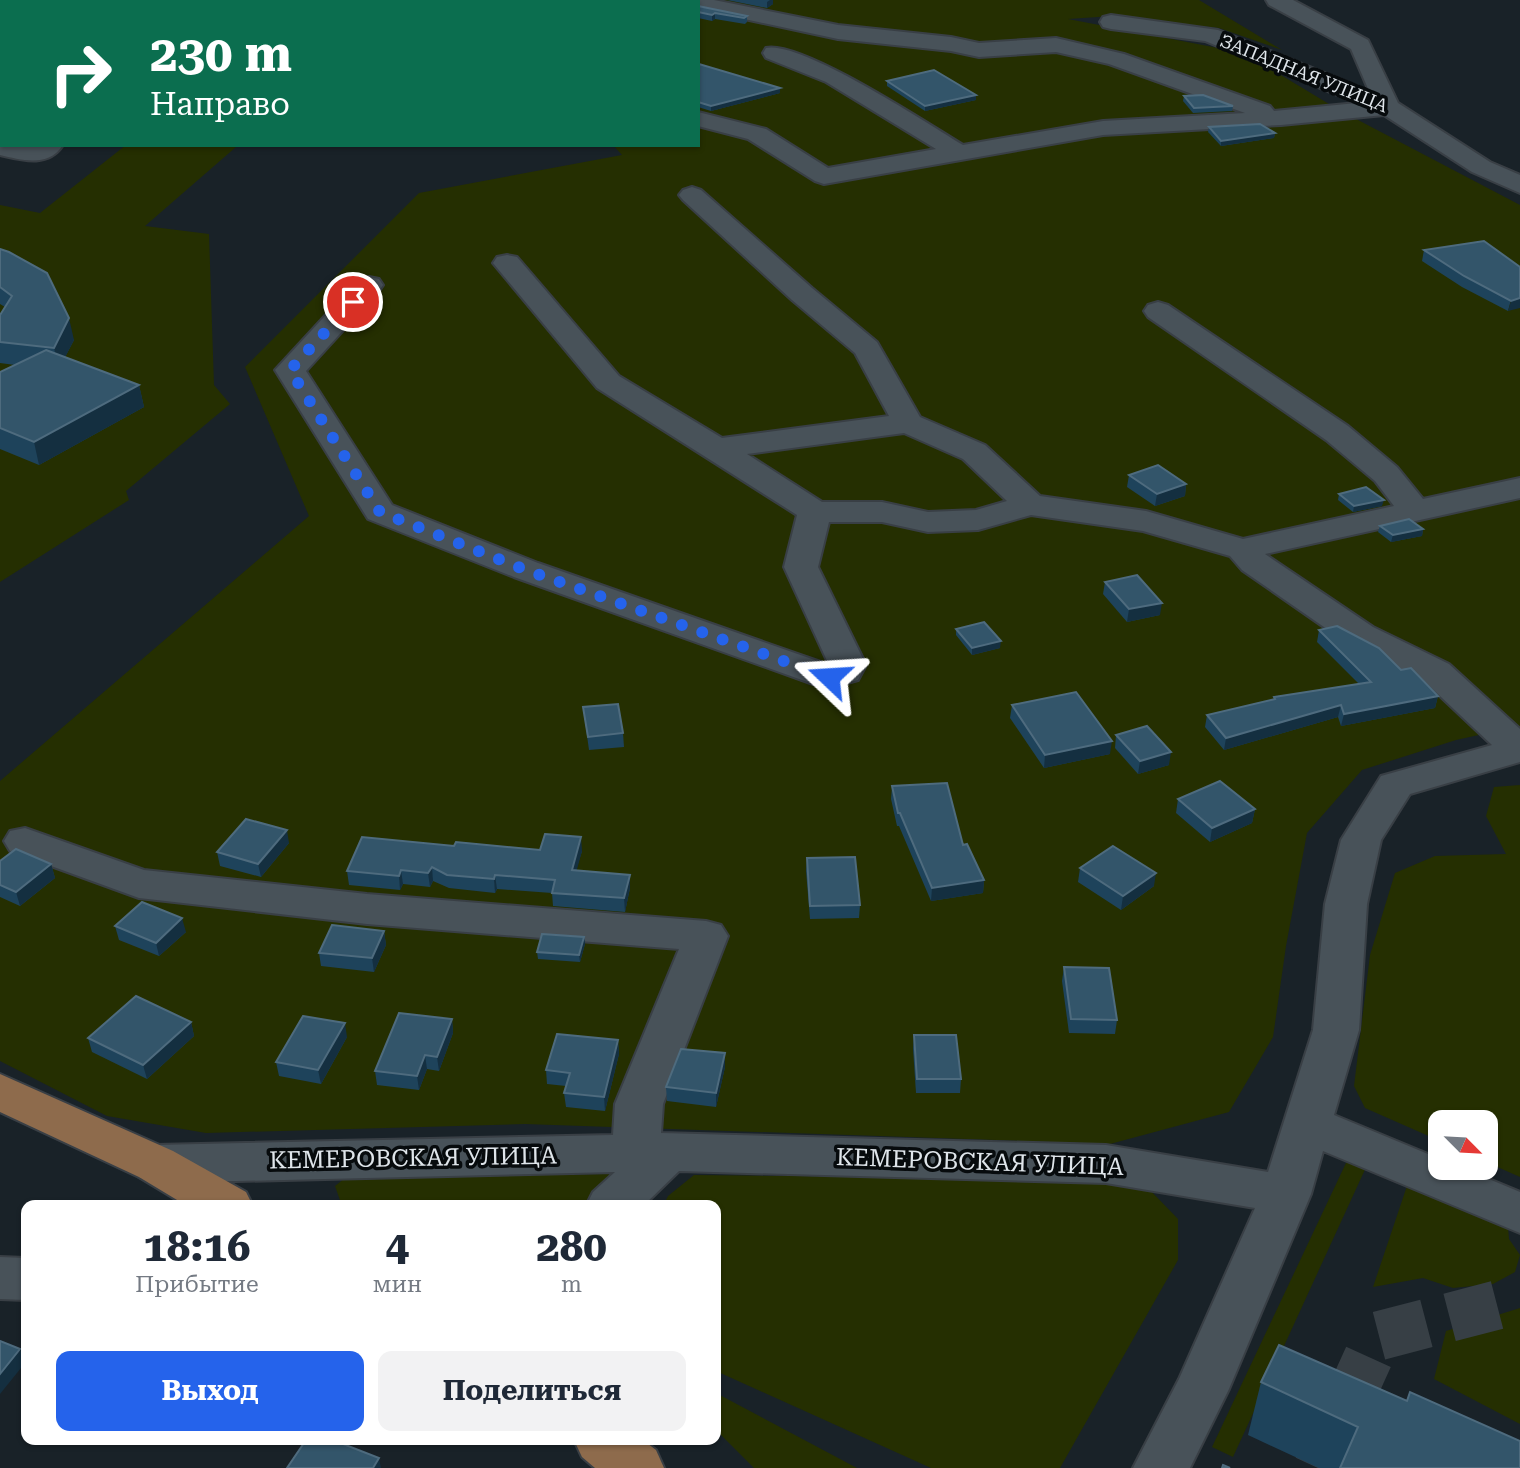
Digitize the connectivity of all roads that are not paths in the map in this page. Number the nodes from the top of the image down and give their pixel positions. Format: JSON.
{"nodes":[{"id":1,"x":1277,"y":0,"type":"edge"},
{"id":2,"x":700,"y":3,"type":"edge"},
{"id":3,"x":1111,"y":22,"type":"dead end"},
{"id":4,"x":774,"y":53,"type":"dead end"},
{"id":5,"x":1388,"y":107,"type":"junction"},
{"id":6,"x":1281,"y":117,"type":"junction"},
{"id":7,"x":700,"y":120,"type":"edge"},
{"id":8,"x":47,"y":147,"type":"edge"},
{"id":9,"x":0,"y":148,"type":"edge"},
{"id":10,"x":959,"y":153,"type":"junction"},
{"id":11,"x":1520,"y":185,"type":"edge"},
{"id":12,"x":692,"y":194,"type":"dead end"},
{"id":13,"x":507,"y":263,"type":"dead end"},
{"id":14,"x":369,"y":285,"type":"dead end"},
{"id":15,"x":1158,"y":311,"type":"dead end"},
{"id":16,"x":908,"y":423,"type":"junction"},
{"id":17,"x":717,"y":448,"type":"junction"},
{"id":18,"x":1520,"y":488,"type":"edge"},
{"id":19,"x":1030,"y":505,"type":"junction"},
{"id":20,"x":1415,"y":511,"type":"junction"},
{"id":21,"x":815,"y":512,"type":"junction"},
{"id":22,"x":1242,"y":549,"type":"junction"},
{"id":23,"x":1520,"y":750,"type":"edge"},
{"id":24,"x":25,"y":841,"type":"dead end"},
{"id":25,"x":0,"y":1092,"type":"edge"},
{"id":26,"x":1307,"y":1124,"type":"junction"},
{"id":27,"x":652,"y":1153,"type":"junction"},
{"id":28,"x":156,"y":1164,"type":"junction"},
{"id":29,"x":1286,"y":1194,"type":"junction"},
{"id":30,"x":218,"y":1200,"type":"edge"},
{"id":31,"x":616,"y":1200,"type":"edge"},
{"id":32,"x":1520,"y":1213,"type":"edge"},
{"id":33,"x":0,"y":1279,"type":"edge"},
{"id":34,"x":21,"y":1279,"type":"edge"},
{"id":35,"x":607,"y":1445,"type":"edge"},
{"id":36,"x":636,"y":1468,"type":"edge"},
{"id":37,"x":1161,"y":1468,"type":"edge"}],
"edges":[{"from":1,"to":5,"type":"street"},
{"from":2,"to":6,"type":"street"},
{"from":3,"to":5,"type":"street","name":"ЗАПАДНАЯ УЛИЦА"},
{"from":4,"to":10,"type":"street"},
{"from":5,"to":6,"type":"street"},
{"from":5,"to":11,"type":"street","name":"ЗАПАДНАЯ УЛИЦА"},
{"from":6,"to":10,"type":"street"},
{"from":7,"to":10,"type":"street"},
{"from":8,"to":9,"type":"street"},
{"from":12,"to":16,"type":"street"},
{"from":13,"to":17,"type":"street"},
{"from":14,"to":21,"type":"street"},
{"from":15,"to":20,"type":"street"},
{"from":16,"to":17,"type":"street"},
{"from":16,"to":19,"type":"street"},
{"from":17,"to":21,"type":"street"},
{"from":18,"to":20,"type":"street"},
{"from":19,"to":21,"type":"street"},
{"from":19,"to":22,"type":"street"},
{"from":20,"to":22,"type":"street"},
{"from":22,"to":23,"type":"street"},
{"from":23,"to":26,"type":"street"},
{"from":24,"to":27,"type":"street"},
{"from":25,"to":28,"type":"main road","name":"КЕМЕРОВСКАЯ УЛИЦА"},
{"from":26,"to":29,"type":"street"},
{"from":26,"to":32,"type":"street"},
{"from":27,"to":28,"type":"street","name":"КЕМЕРОВСКАЯ УЛИЦА"},
{"from":27,"to":29,"type":"street","name":"КЕМЕРОВСКАЯ УЛИЦА"},
{"from":27,"to":31,"type":"street"},
{"from":28,"to":30,"type":"main road","name":"КЕМЕРОВСКАЯ УЛИЦА"},
{"from":29,"to":37,"type":"street"},
{"from":33,"to":34,"type":"street"},
{"from":35,"to":36,"type":"main road"}]}
